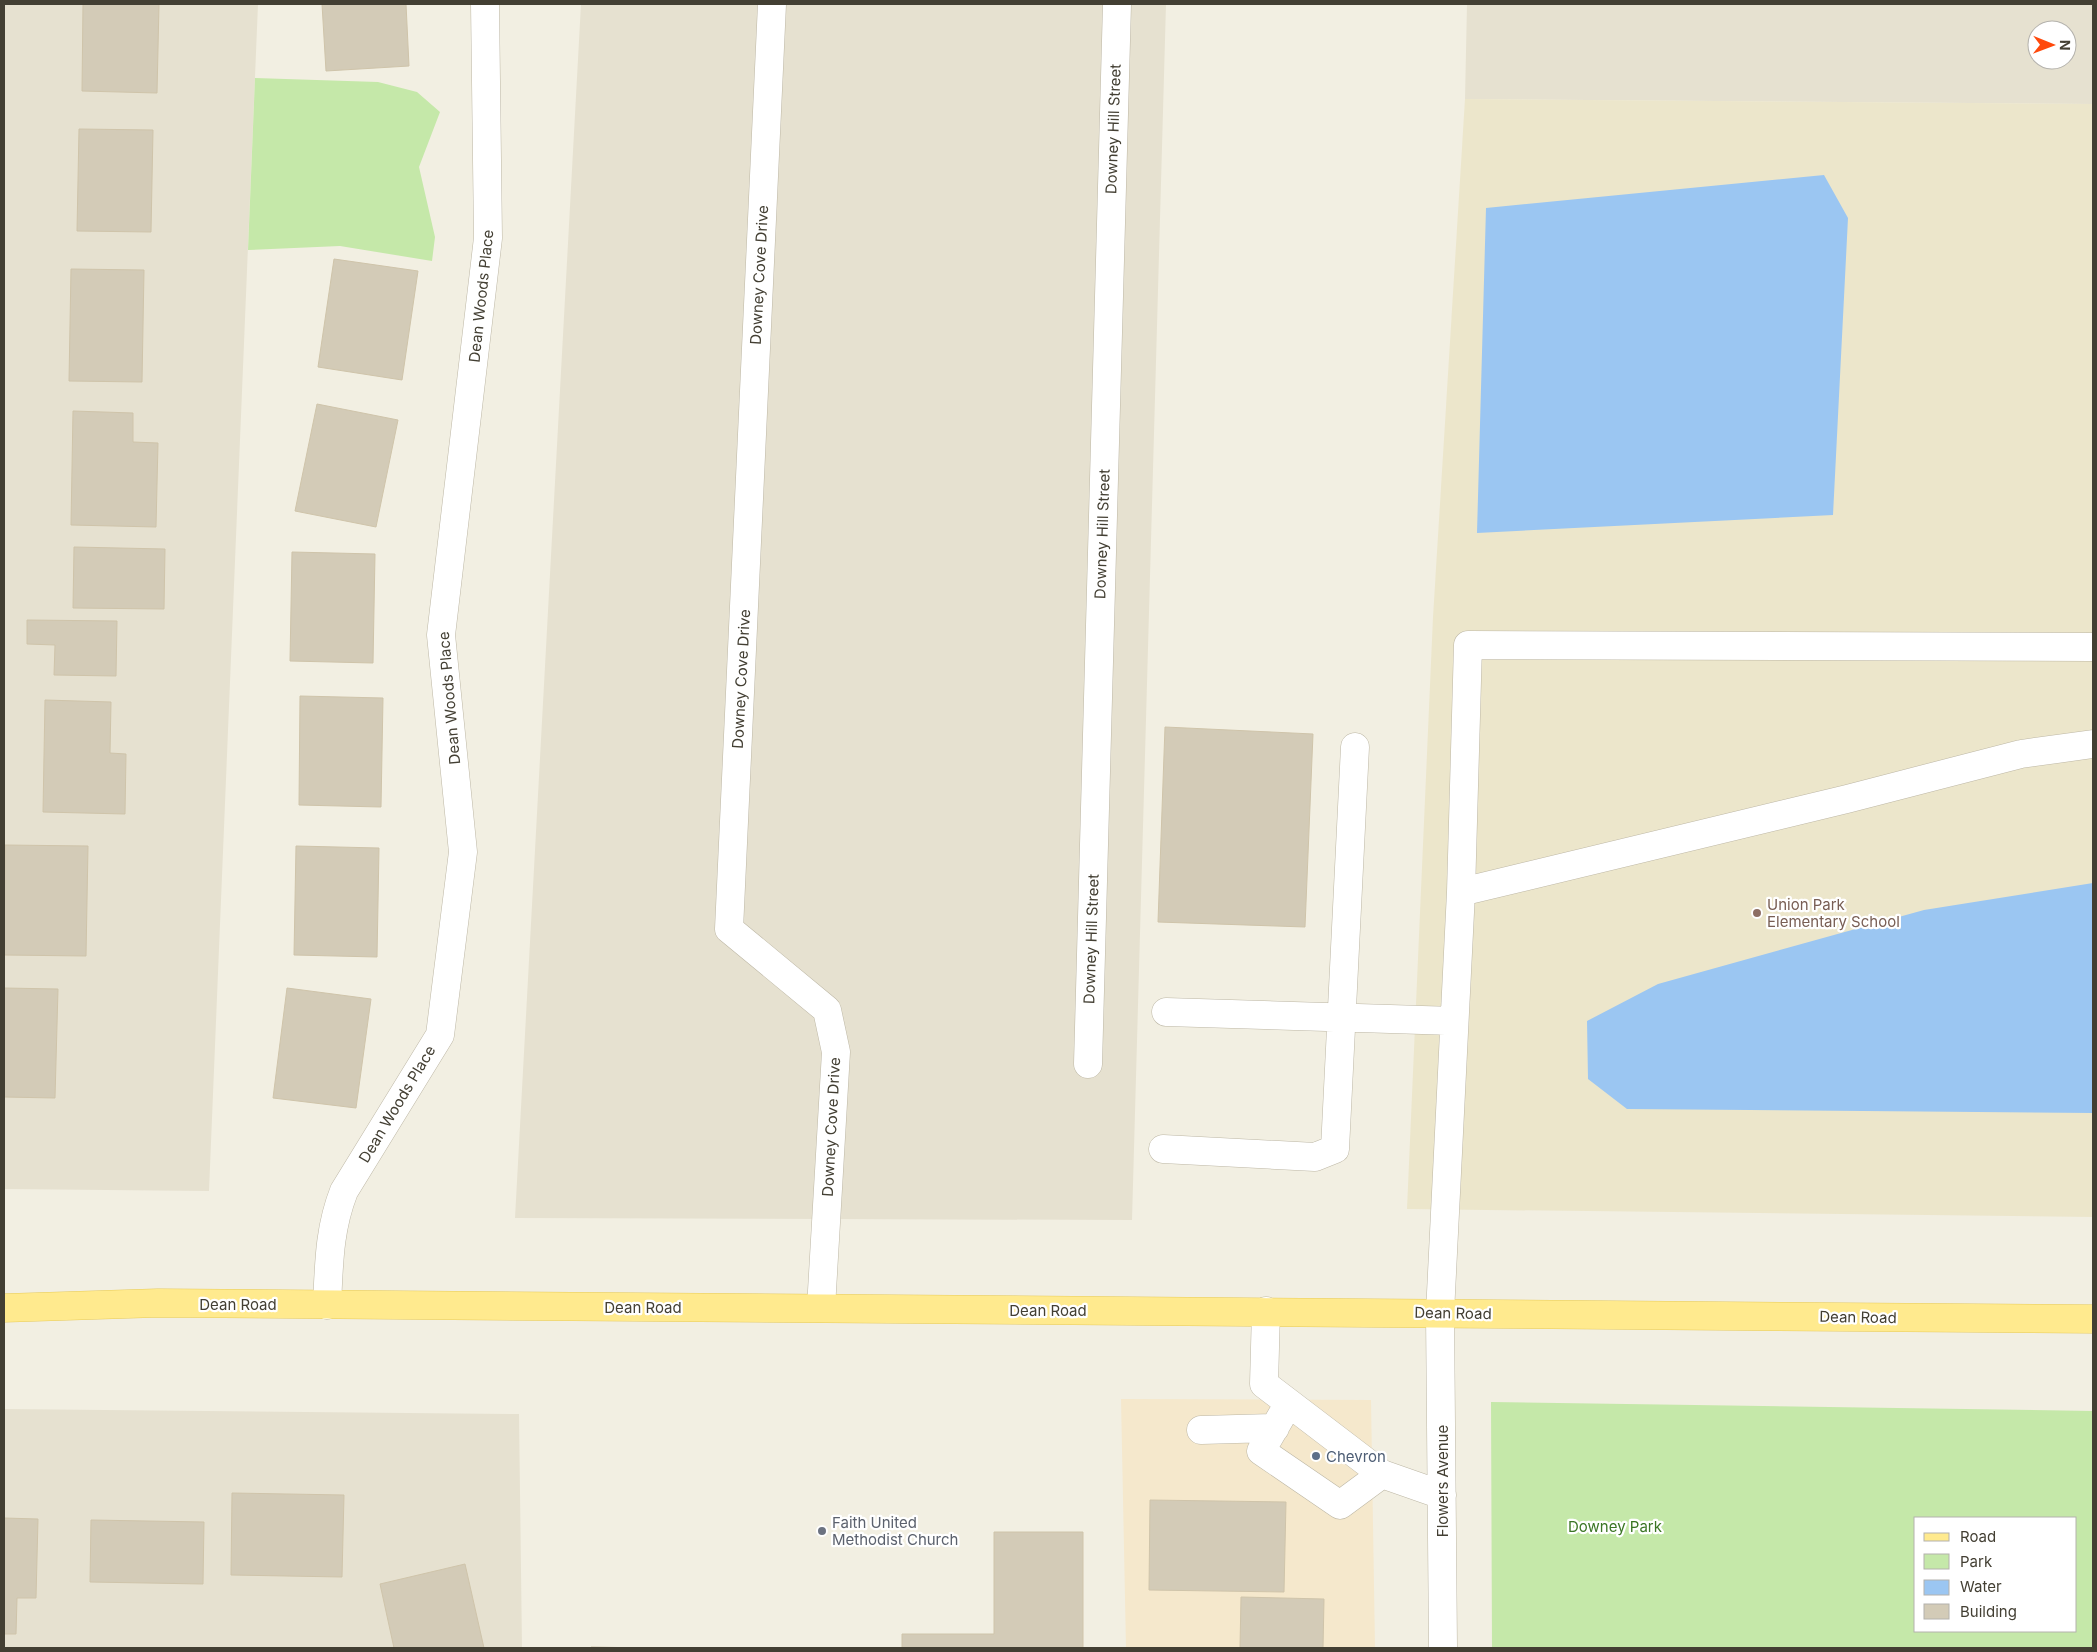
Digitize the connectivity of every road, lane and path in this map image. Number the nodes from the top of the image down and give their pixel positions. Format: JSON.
{"nodes":[{"id":1,"x":485,"y":4,"type":"edge"},
{"id":2,"x":772,"y":4,"type":"edge"},
{"id":3,"x":1117,"y":4,"type":"edge"},
{"id":4,"x":2093,"y":647,"type":"edge"},
{"id":5,"x":2093,"y":744,"type":"edge"},
{"id":6,"x":1356,"y":746,"type":"dead end"},
{"id":7,"x":1461,"y":892,"type":"junction"},
{"id":8,"x":1166,"y":1012,"type":"dead end"},
{"id":9,"x":1341,"y":1019,"type":"junction"},
{"id":10,"x":1454,"y":1021,"type":"junction"},
{"id":11,"x":1088,"y":1064,"type":"dead end"},
{"id":12,"x":1163,"y":1149,"type":"dead end"},
{"id":13,"x":327,"y":1305,"type":"junction"},
{"id":14,"x":4,"y":1308,"type":"edge"},
{"id":15,"x":821,"y":1308,"type":"junction"},
{"id":16,"x":1266,"y":1311,"type":"junction"},
{"id":17,"x":1440,"y":1313,"type":"junction"},
{"id":18,"x":2093,"y":1319,"type":"edge"},
{"id":19,"x":1289,"y":1403,"type":"junction"},
{"id":20,"x":1275,"y":1428,"type":"junction"},
{"id":21,"x":1201,"y":1430,"type":"dead end"},
{"id":22,"x":1382,"y":1474,"type":"junction"},
{"id":23,"x":1442,"y":1495,"type":"junction"},
{"id":24,"x":1443,"y":1648,"type":"edge"}],
"edges":[{"from":1,"to":13,"type":"street","name":"Dean Woods Place"},
{"from":2,"to":15,"type":"street","name":"Downey Cove Drive"},
{"from":3,"to":11,"type":"street","name":"Downey Hill Street"},
{"from":4,"to":7,"type":"street","name":"Flowers Avenue"},
{"from":5,"to":7,"type":"street"},
{"from":6,"to":9,"type":"street"},
{"from":7,"to":10,"type":"street","name":"Flowers Avenue"},
{"from":8,"to":9,"type":"street"},
{"from":9,"to":10,"type":"street"},
{"from":9,"to":12,"type":"street"},
{"from":10,"to":17,"type":"street","name":"Flowers Avenue"},
{"from":13,"to":14,"type":"main road","name":"Dean Road"},
{"from":13,"to":15,"type":"main road","name":"Dean Road"},
{"from":15,"to":16,"type":"main road","name":"Dean Road"},
{"from":16,"to":17,"type":"main road","name":"Dean Road"},
{"from":16,"to":19,"type":"street"},
{"from":17,"to":18,"type":"main road","name":"Dean Road"},
{"from":17,"to":23,"type":"street","name":"Flowers Avenue"},
{"from":19,"to":20,"type":"street"},
{"from":19,"to":22,"type":"street"},
{"from":20,"to":21,"type":"street"},
{"from":20,"to":22,"type":"street"},
{"from":22,"to":23,"type":"street"},
{"from":23,"to":24,"type":"street","name":"Flowers Avenue"}]}
